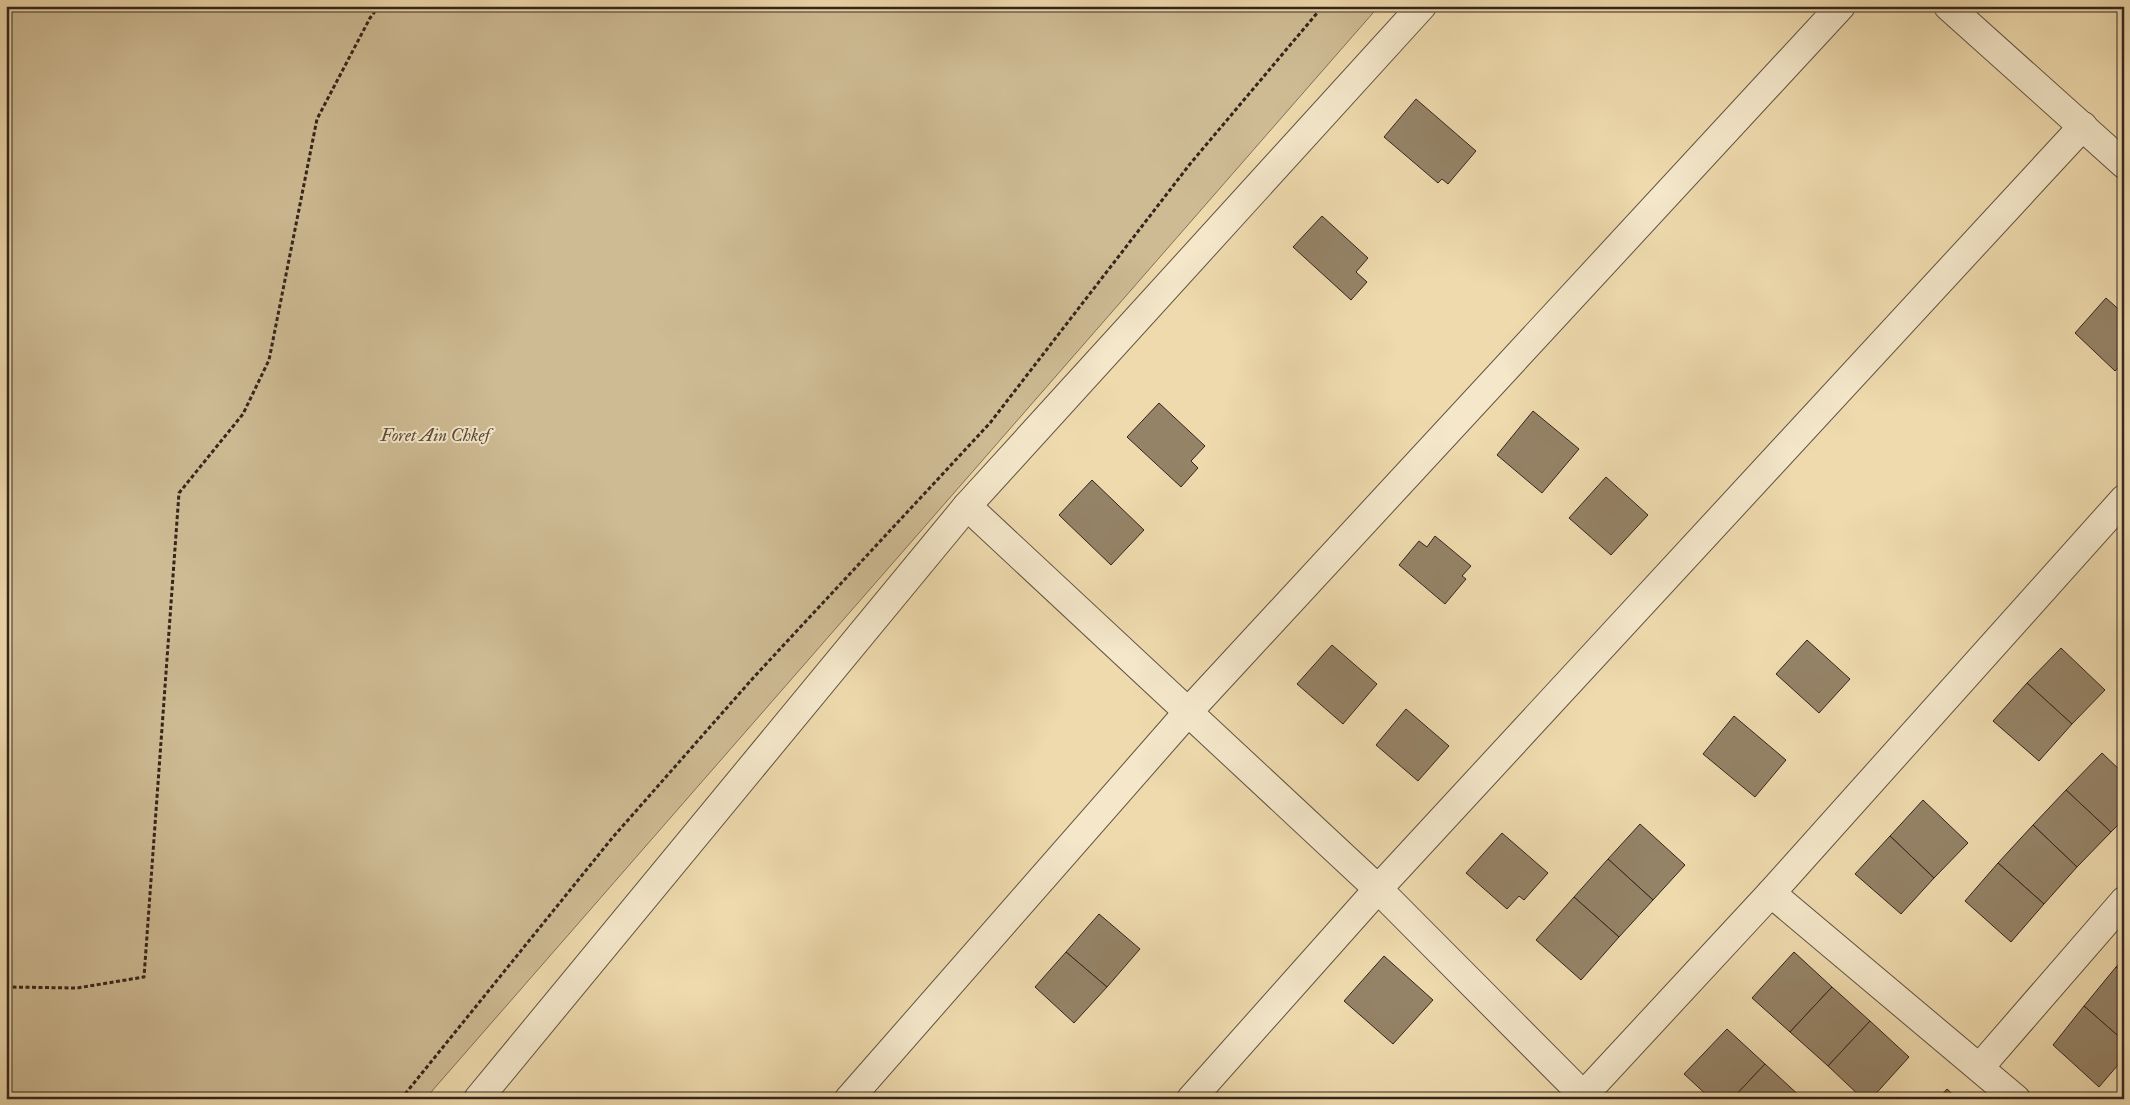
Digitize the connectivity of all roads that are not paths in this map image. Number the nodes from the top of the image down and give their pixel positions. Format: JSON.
{"nodes":[{"id":1,"x":1422,"y":6,"type":"edge"},
{"id":2,"x":1841,"y":6,"type":"edge"},
{"id":3,"x":1948,"y":6,"type":"edge"},
{"id":4,"x":2082,"y":126,"type":"junction"},
{"id":5,"x":2124,"y":164,"type":"edge"},
{"id":6,"x":2124,"y":499,"type":"edge"},
{"id":7,"x":966,"y":506,"type":"junction"},
{"id":8,"x":1188,"y":712,"type":"junction"},
{"id":9,"x":1378,"y":889,"type":"junction"},
{"id":10,"x":1771,"y":894,"type":"junction"},
{"id":11,"x":2124,"y":901,"type":"edge"},
{"id":12,"x":1980,"y":1067,"type":"junction"},
{"id":13,"x":1583,"y":1098,"type":"edge"},
{"id":14,"x":478,"y":1099,"type":"edge"},
{"id":15,"x":849,"y":1099,"type":"edge"},
{"id":16,"x":1191,"y":1099,"type":"edge"},
{"id":17,"x":2016,"y":1099,"type":"edge"}],
"edges":[{"from":1,"to":7,"type":"street"},
{"from":2,"to":8,"type":"street"},
{"from":3,"to":4,"type":"street"},
{"from":4,"to":5,"type":"street"},
{"from":4,"to":9,"type":"street"},
{"from":6,"to":10,"type":"street"},
{"from":7,"to":8,"type":"street"},
{"from":7,"to":14,"type":"street"},
{"from":8,"to":9,"type":"street"},
{"from":8,"to":15,"type":"street"},
{"from":9,"to":13,"type":"street"},
{"from":9,"to":16,"type":"street"},
{"from":10,"to":12,"type":"street"},
{"from":10,"to":13,"type":"street"},
{"from":11,"to":12,"type":"street"},
{"from":12,"to":17,"type":"street"}]}
